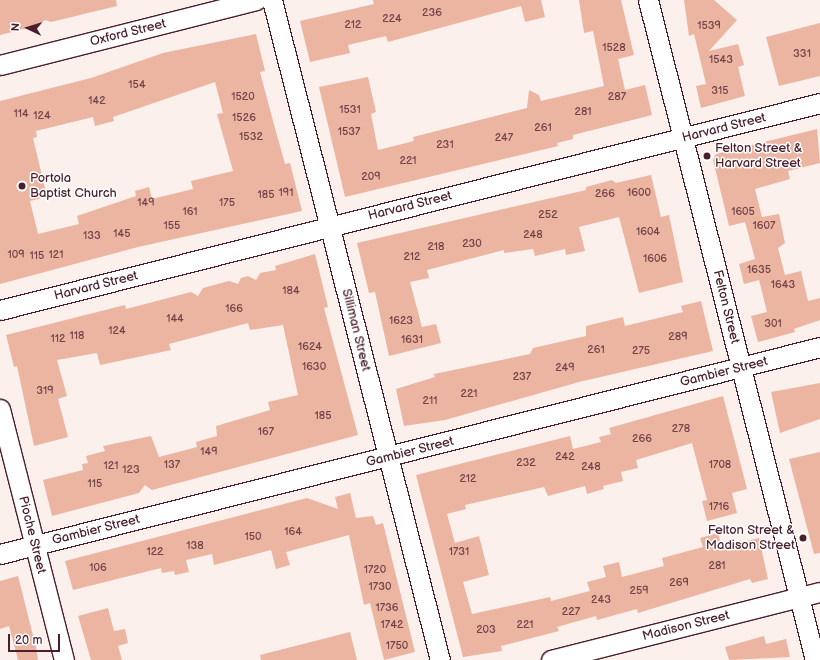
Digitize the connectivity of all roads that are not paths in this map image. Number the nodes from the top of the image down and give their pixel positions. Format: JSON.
{"nodes":[{"id":1,"x":256,"y":0,"type":"edge"},
{"id":2,"x":272,"y":0,"type":"edge"},
{"id":3,"x":648,"y":0,"type":"edge"},
{"id":4,"x":0,"y":65,"type":"edge"},
{"id":5,"x":820,"y":103,"type":"edge"},
{"id":6,"x":683,"y":138,"type":"junction"},
{"id":7,"x":329,"y":226,"type":"junction"},
{"id":8,"x":0,"y":310,"type":"edge"},
{"id":9,"x":820,"y":347,"type":"edge"},
{"id":10,"x":741,"y":368,"type":"junction"},
{"id":11,"x":0,"y":409,"type":"edge"},
{"id":12,"x":388,"y":458,"type":"junction"},
{"id":13,"x":35,"y":545,"type":"junction"},
{"id":14,"x":0,"y":554,"type":"edge"},
{"id":15,"x":820,"y":592,"type":"edge"},
{"id":16,"x":799,"y":597,"type":"junction"},
{"id":17,"x":64,"y":660,"type":"edge"},
{"id":18,"x":440,"y":660,"type":"edge"},
{"id":19,"x":551,"y":660,"type":"edge"},
{"id":20,"x":815,"y":660,"type":"edge"}],
"edges":[{"from":1,"to":4,"type":"street","name":"Oxford Street"},
{"from":2,"to":7,"type":"street","name":"Silliman Street"},
{"from":3,"to":6,"type":"street","name":"Felton Street"},
{"from":5,"to":6,"type":"street","name":"Harvard Street"},
{"from":6,"to":7,"type":"street","name":"Harvard Street"},
{"from":6,"to":10,"type":"street","name":"Felton Street"},
{"from":7,"to":8,"type":"street","name":"Harvard Street"},
{"from":7,"to":12,"type":"street","name":"Silliman Street"},
{"from":9,"to":10,"type":"street","name":"Gambier Street"},
{"from":10,"to":12,"type":"street","name":"Gambier Street"},
{"from":10,"to":16,"type":"street","name":"Felton Street"},
{"from":11,"to":13,"type":"street","name":"Pioche Street"},
{"from":12,"to":13,"type":"street","name":"Gambier Street"},
{"from":12,"to":18,"type":"street","name":"Silliman Street"},
{"from":13,"to":14,"type":"street","name":"Gambier Street"},
{"from":13,"to":17,"type":"street","name":"Pioche Street"},
{"from":15,"to":16,"type":"street","name":"Madison Street"},
{"from":16,"to":19,"type":"street","name":"Madison Street"},
{"from":16,"to":20,"type":"street","name":"Felton Street"}]}
